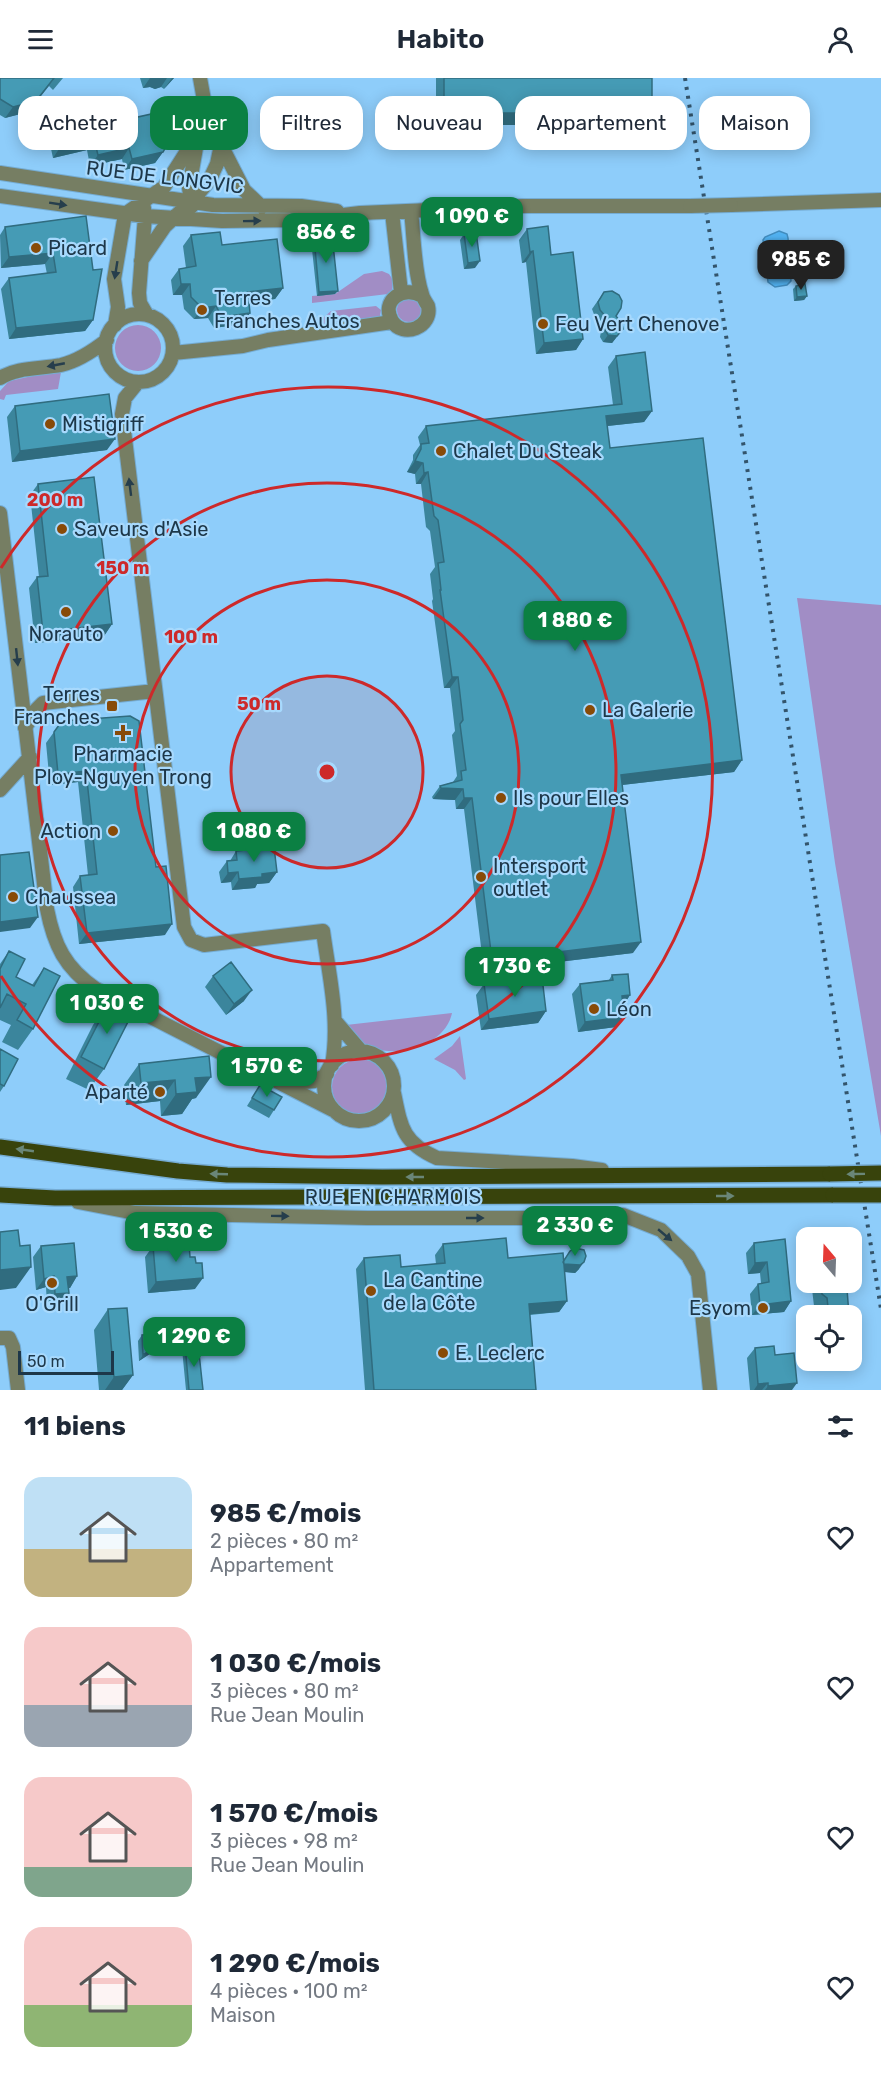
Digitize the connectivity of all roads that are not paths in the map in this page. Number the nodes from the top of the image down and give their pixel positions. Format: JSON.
{"nodes":[{"id":1,"x":201,"y":78,"type":"edge"},
{"id":2,"x":204,"y":96,"type":"edge"},
{"id":3,"x":188,"y":150,"type":"edge"},
{"id":4,"x":195,"y":150,"type":"edge"},
{"id":5,"x":220,"y":150,"type":"edge"},
{"id":6,"x":224,"y":150,"type":"edge"},
{"id":7,"x":0,"y":173,"type":"edge"},
{"id":8,"x":0,"y":196,"type":"edge"},
{"id":9,"x":881,"y":200,"type":"edge"},
{"id":10,"x":191,"y":202,"type":"junction"},
{"id":11,"x":146,"y":205,"type":"junction"},
{"id":12,"x":262,"y":207,"type":"junction"},
{"id":13,"x":411,"y":211,"type":"junction"},
{"id":14,"x":392,"y":212,"type":"junction"},
{"id":15,"x":360,"y":213,"type":"junction"},
{"id":16,"x":125,"y":214,"type":"junction"},
{"id":17,"x":171,"y":219,"type":"junction"},
{"id":18,"x":198,"y":220,"type":"junction"},
{"id":19,"x":141,"y":261,"type":"junction"},
{"id":20,"x":401,"y":292,"type":"junction"},
{"id":21,"x":422,"y":296,"type":"junction"},
{"id":22,"x":147,"y":315,"type":"junction"},
{"id":23,"x":392,"y":322,"type":"junction"},
{"id":24,"x":115,"y":325,"type":"junction"},
{"id":25,"x":107,"y":340,"type":"junction"},
{"id":26,"x":173,"y":353,"type":"junction"},
{"id":27,"x":0,"y":378,"type":"edge"},
{"id":28,"x":138,"y":382,"type":"junction"},
{"id":29,"x":0,"y":513,"type":"edge"},
{"id":30,"x":3,"y":567,"type":"edge"},
{"id":31,"x":20,"y":683,"type":"junction"},
{"id":32,"x":155,"y":691,"type":"junction"},
{"id":33,"x":43,"y":703,"type":"junction"},
{"id":34,"x":26,"y":728,"type":"junction"},
{"id":35,"x":30,"y":757,"type":"junction"},
{"id":36,"x":0,"y":790,"type":"edge"},
{"id":37,"x":336,"y":1022,"type":"junction"},
{"id":38,"x":361,"y":1052,"type":"junction"},
{"id":39,"x":329,"y":1069,"type":"junction"},
{"id":40,"x":280,"y":1084,"type":"junction"},
{"id":41,"x":394,"y":1093,"type":"junction"},
{"id":42,"x":335,"y":1111,"type":"junction"},
{"id":43,"x":0,"y":1147,"type":"edge"},
{"id":44,"x":881,"y":1173,"type":"edge"},
{"id":45,"x":637,"y":1175,"type":"junction"},
{"id":46,"x":0,"y":1195,"type":"edge"},
{"id":47,"x":881,"y":1195,"type":"edge"},
{"id":48,"x":56,"y":1198,"type":"junction"},
{"id":49,"x":0,"y":1338,"type":"edge"},
{"id":50,"x":18,"y":1390,"type":"edge"},
{"id":51,"x":710,"y":1390,"type":"edge"}],
"edges":[{"from":1,"to":2,"type":"street"},
{"from":3,"to":11,"type":"street"},
{"from":4,"to":10,"type":"street"},
{"from":5,"to":10,"type":"street"},
{"from":6,"to":12,"type":"street"},
{"from":7,"to":11,"type":"street","name":"RUE DE LONGVIC"},
{"from":8,"to":16,"type":"street","name":"RUE DE LONGVIC","one_way":true},
{"from":9,"to":13,"type":"street","bridge":true},
{"from":10,"to":11,"type":"street","name":"RUE DE LONGVIC"},
{"from":10,"to":12,"type":"street","name":"RUE DE LONGVIC"},
{"from":10,"to":17,"type":"street"},
{"from":10,"to":18,"type":"street"},
{"from":11,"to":16,"type":"street","name":"RUE DE LONGVIC"},
{"from":11,"to":17,"type":"street","name":"RUE DE LONGVIC"},
{"from":11,"to":19,"type":"street"},
{"from":12,"to":15,"type":"street","name":"RUE DE LONGVIC"},
{"from":13,"to":14,"type":"street"},
{"from":13,"to":21,"type":"street"},
{"from":14,"to":15,"type":"street"},
{"from":14,"to":20,"type":"street"},
{"from":18,"to":15,"type":"street","name":"RUE DE LONGVIC","one_way":true},
{"from":16,"to":24,"type":"street","one_way":true},
{"from":17,"to":18,"type":"street","name":"RUE DE LONGVIC"},
{"from":17,"to":19,"type":"street"},
{"from":19,"to":22,"type":"street"},
{"from":20,"to":21,"type":"street"},
{"from":20,"to":23,"type":"street"},
{"from":21,"to":23,"type":"street"},
{"from":22,"to":24,"type":"street"},
{"from":22,"to":26,"type":"street"},
{"from":23,"to":26,"type":"street"},
{"from":24,"to":25,"type":"street"},
{"from":25,"to":27,"type":"street","one_way":true},
{"from":25,"to":28,"type":"street"},
{"from":26,"to":28,"type":"street"},
{"from":32,"to":28,"type":"street","one_way":true},
{"from":29,"to":30,"type":"street"},
{"from":30,"to":31,"type":"street","one_way":true},
{"from":31,"to":33,"type":"street"},
{"from":31,"to":34,"type":"street"},
{"from":32,"to":33,"type":"street"},
{"from":32,"to":37,"type":"street"},
{"from":33,"to":34,"type":"street"},
{"from":34,"to":35,"type":"street"},
{"from":35,"to":36,"type":"street"},
{"from":35,"to":40,"type":"street"},
{"from":37,"to":38,"type":"street"},
{"from":37,"to":39,"type":"street"},
{"from":38,"to":39,"type":"street"},
{"from":38,"to":41,"type":"street"},
{"from":39,"to":40,"type":"street"},
{"from":39,"to":42,"type":"street"},
{"from":40,"to":42,"type":"street"},
{"from":41,"to":42,"type":"street"},
{"from":41,"to":45,"type":"street"},
{"from":45,"to":43,"type":"main road","one_way":true},
{"from":44,"to":45,"type":"main road","one_way":true,"bridge":true},
{"from":46,"to":48,"type":"main road"},
{"from":48,"to":47,"type":"main road","one_way":true,"bridge":true},
{"from":48,"to":51,"type":"street","name":"RUE EN CHARMOIS","one_way":true},
{"from":49,"to":50,"type":"street"}]}
